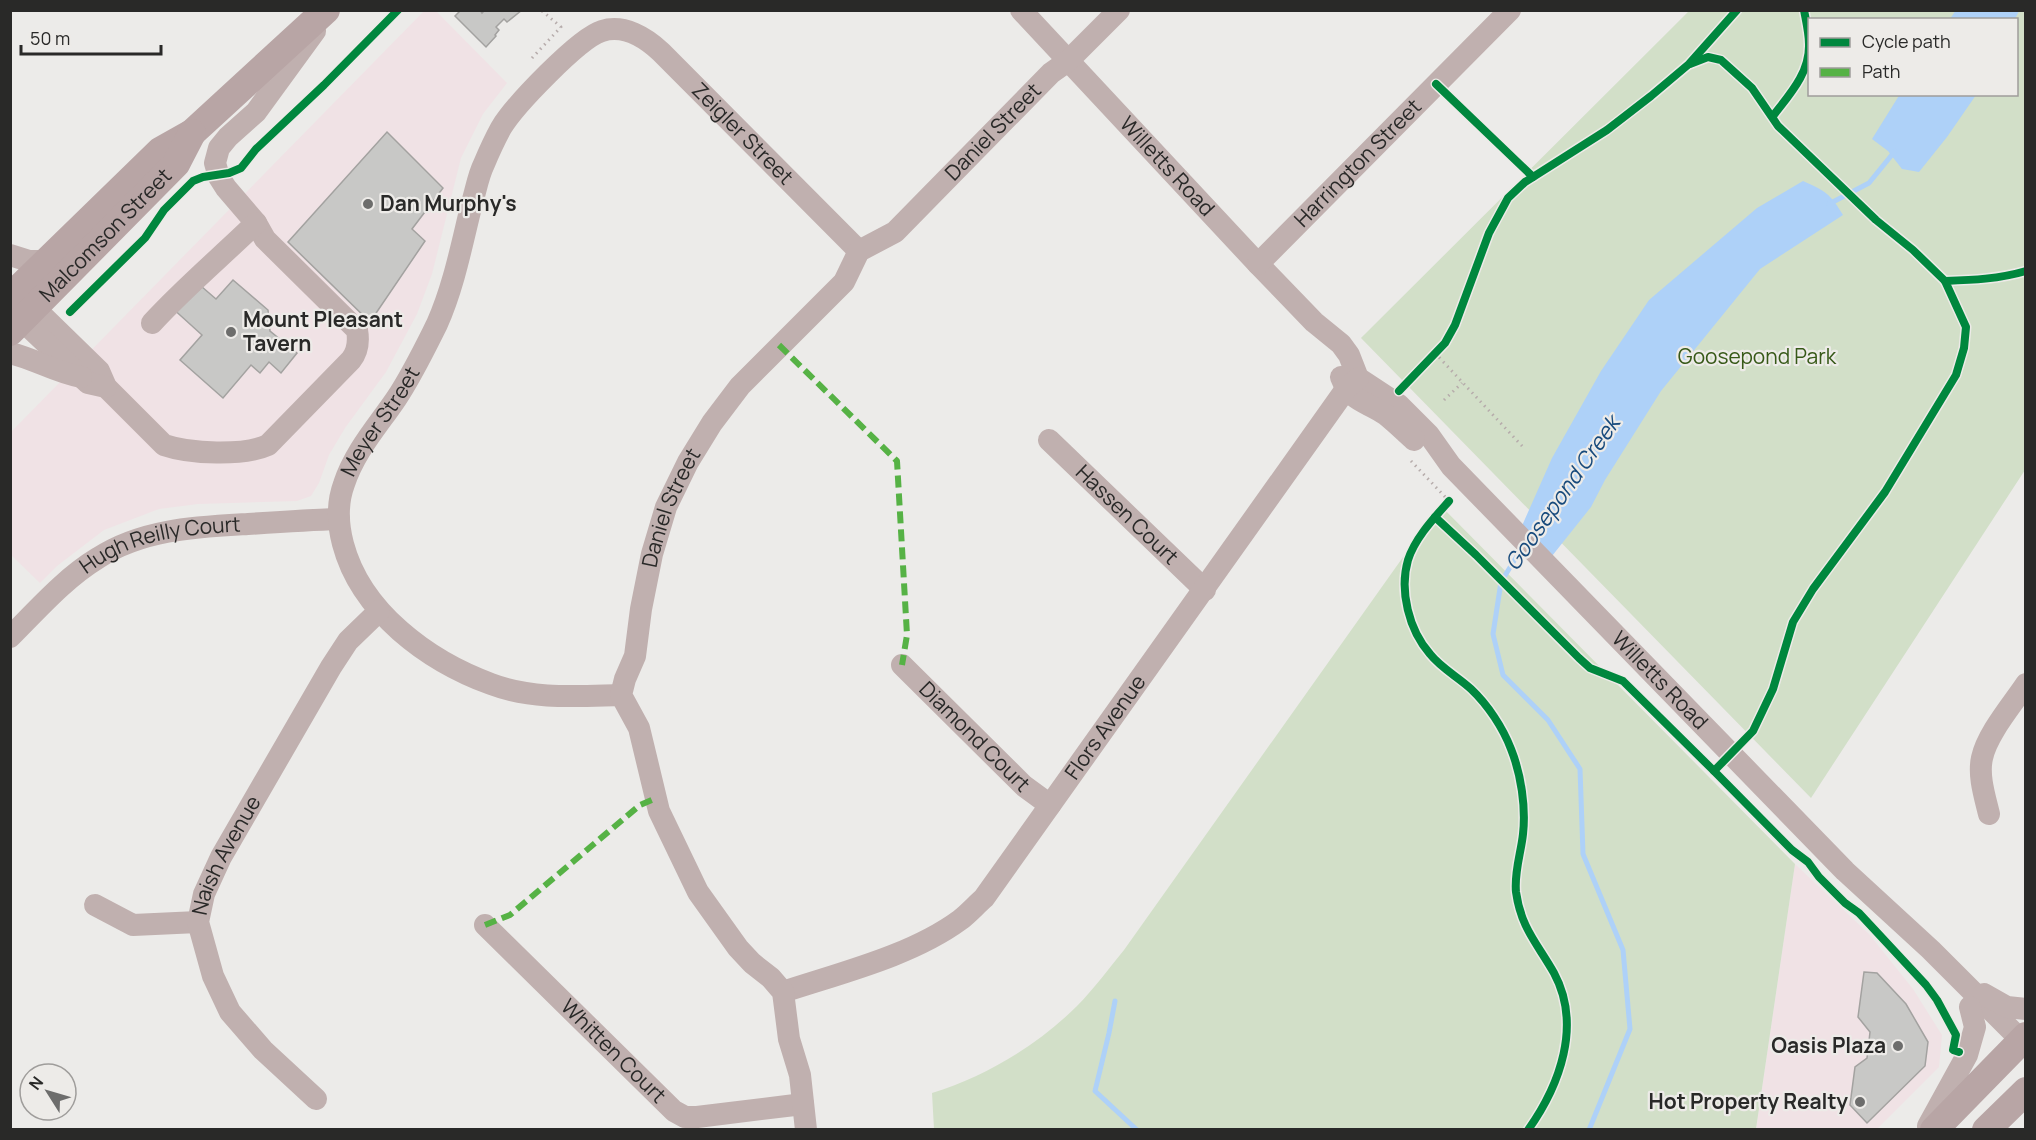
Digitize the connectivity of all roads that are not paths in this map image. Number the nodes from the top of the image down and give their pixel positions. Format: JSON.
{"nodes":[{"id":1,"x":326,"y":10,"type":"edge"},
{"id":2,"x":331,"y":10,"type":"edge"},
{"id":3,"x":1021,"y":10,"type":"edge"},
{"id":4,"x":1119,"y":10,"type":"edge"},
{"id":5,"x":1510,"y":10,"type":"edge"},
{"id":6,"x":617,"y":29,"type":"joint"},
{"id":7,"x":1068,"y":61,"type":"junction"},
{"id":8,"x":192,"y":133,"type":"junction"},
{"id":9,"x":256,"y":223,"type":"junction"},
{"id":10,"x":859,"y":251,"type":"junction"},
{"id":11,"x":10,"y":255,"type":"edge"},
{"id":12,"x":48,"y":261,"type":"junction"},
{"id":13,"x":1258,"y":264,"type":"junction"},
{"id":14,"x":16,"y":306,"type":"edge"},
{"id":15,"x":152,"y":323,"type":"dead end"},
{"id":16,"x":10,"y":353,"type":"edge"},
{"id":17,"x":82,"y":377,"type":"junction"},
{"id":18,"x":1352,"y":383,"type":"junction"},
{"id":19,"x":106,"y":387,"type":"junction"},
{"id":20,"x":1049,"y":440,"type":"dead end"},
{"id":21,"x":339,"y":519,"type":"junction"},
{"id":22,"x":1205,"y":590,"type":"junction"},
{"id":23,"x":379,"y":611,"type":"junction"},
{"id":24,"x":10,"y":637,"type":"edge"},
{"id":25,"x":902,"y":665,"type":"dead end"},
{"id":26,"x":2025,"y":684,"type":"edge"},
{"id":27,"x":621,"y":695,"type":"junction"},
{"id":28,"x":1050,"y":805,"type":"junction"},
{"id":29,"x":1989,"y":814,"type":"dead end"},
{"id":30,"x":1869,"y":894,"type":"junction"},
{"id":31,"x":95,"y":905,"type":"dead end"},
{"id":32,"x":198,"y":922,"type":"junction"},
{"id":33,"x":485,"y":925,"type":"dead end"},
{"id":34,"x":1960,"y":979,"type":"junction"},
{"id":35,"x":783,"y":992,"type":"junction"},
{"id":36,"x":1970,"y":1007,"type":"junction"},
{"id":37,"x":2025,"y":1009,"type":"edge"},
{"id":38,"x":2022,"y":1047,"type":"edge"},
{"id":39,"x":2025,"y":1091,"type":"edge"},
{"id":40,"x":316,"y":1100,"type":"dead end"},
{"id":41,"x":803,"y":1104,"type":"junction"},
{"id":42,"x":2025,"y":1110,"type":"edge"},
{"id":43,"x":1990,"y":1126,"type":"edge"},
{"id":44,"x":806,"y":1130,"type":"edge"},
{"id":45,"x":1926,"y":1130,"type":"edge"},
{"id":46,"x":1934,"y":1130,"type":"edge"}],
"edges":[{"from":1,"to":8,"type":"main road","name":"Malcomson Street"},
{"from":2,"to":9,"type":"street"},
{"from":3,"to":7,"type":"street","name":"Willetts Road"},
{"from":4,"to":7,"type":"street","name":"Daniel Street"},
{"from":5,"to":13,"type":"street","name":"Harrington Street"},
{"from":6,"to":10,"type":"street","name":"Zeigler Street"},
{"from":6,"to":21,"type":"street","name":"Meyer Street"},
{"from":7,"to":10,"type":"street","name":"Daniel Street"},
{"from":7,"to":13,"type":"street","name":"Willetts Road"},
{"from":8,"to":12,"type":"main road","name":"Malcomson Street"},
{"from":8,"to":14,"type":"main road","name":"Malcomson Street"},
{"from":9,"to":15,"type":"street"},
{"from":9,"to":19,"type":"street"},
{"from":10,"to":27,"type":"street","name":"Daniel Street"},
{"from":11,"to":12,"type":"street"},
{"from":12,"to":14,"type":"main road","name":"Malcomson Street"},
{"from":13,"to":18,"type":"street","name":"Willetts Road"},
{"from":14,"to":17,"type":"street"},
{"from":14,"to":19,"type":"street"},
{"from":16,"to":17,"type":"street"},
{"from":17,"to":19,"type":"street"},
{"from":18,"to":22,"type":"street","name":"Flors Avenue"},
{"from":18,"to":30,"type":"street","name":"Willetts Road"},
{"from":20,"to":22,"type":"street","name":"Hassen Court"},
{"from":21,"to":23,"type":"street","name":"Meyer Street"},
{"from":21,"to":24,"type":"street","name":"Hugh Reilly Court"},
{"from":22,"to":28,"type":"street","name":"Flors Avenue"},
{"from":23,"to":27,"type":"street","name":"Meyer Street"},
{"from":23,"to":32,"type":"street","name":"Naish Avenue"},
{"from":25,"to":28,"type":"street","name":"Diamond Court"},
{"from":26,"to":29,"type":"street"},
{"from":27,"to":35,"type":"street"},
{"from":28,"to":35,"type":"street","name":"Flors Avenue"},
{"from":30,"to":34,"type":"street","name":"Willetts Road"},
{"from":30,"to":36,"type":"street","name":"Willetts Road"},
{"from":31,"to":32,"type":"street"},
{"from":32,"to":40,"type":"street","name":"Naish Avenue"},
{"from":33,"to":41,"type":"street","name":"Whitten Court"},
{"from":34,"to":37,"type":"street"},
{"from":34,"to":38,"type":"street","name":"Willetts Road"},
{"from":35,"to":41,"type":"street"},
{"from":36,"to":38,"type":"street","name":"Willetts Road"},
{"from":36,"to":45,"type":"street"},
{"from":38,"to":46,"type":"main road"},
{"from":39,"to":43,"type":"main road"},
{"from":41,"to":44,"type":"street"},
{"from":42,"to":43,"type":"street"}]}
